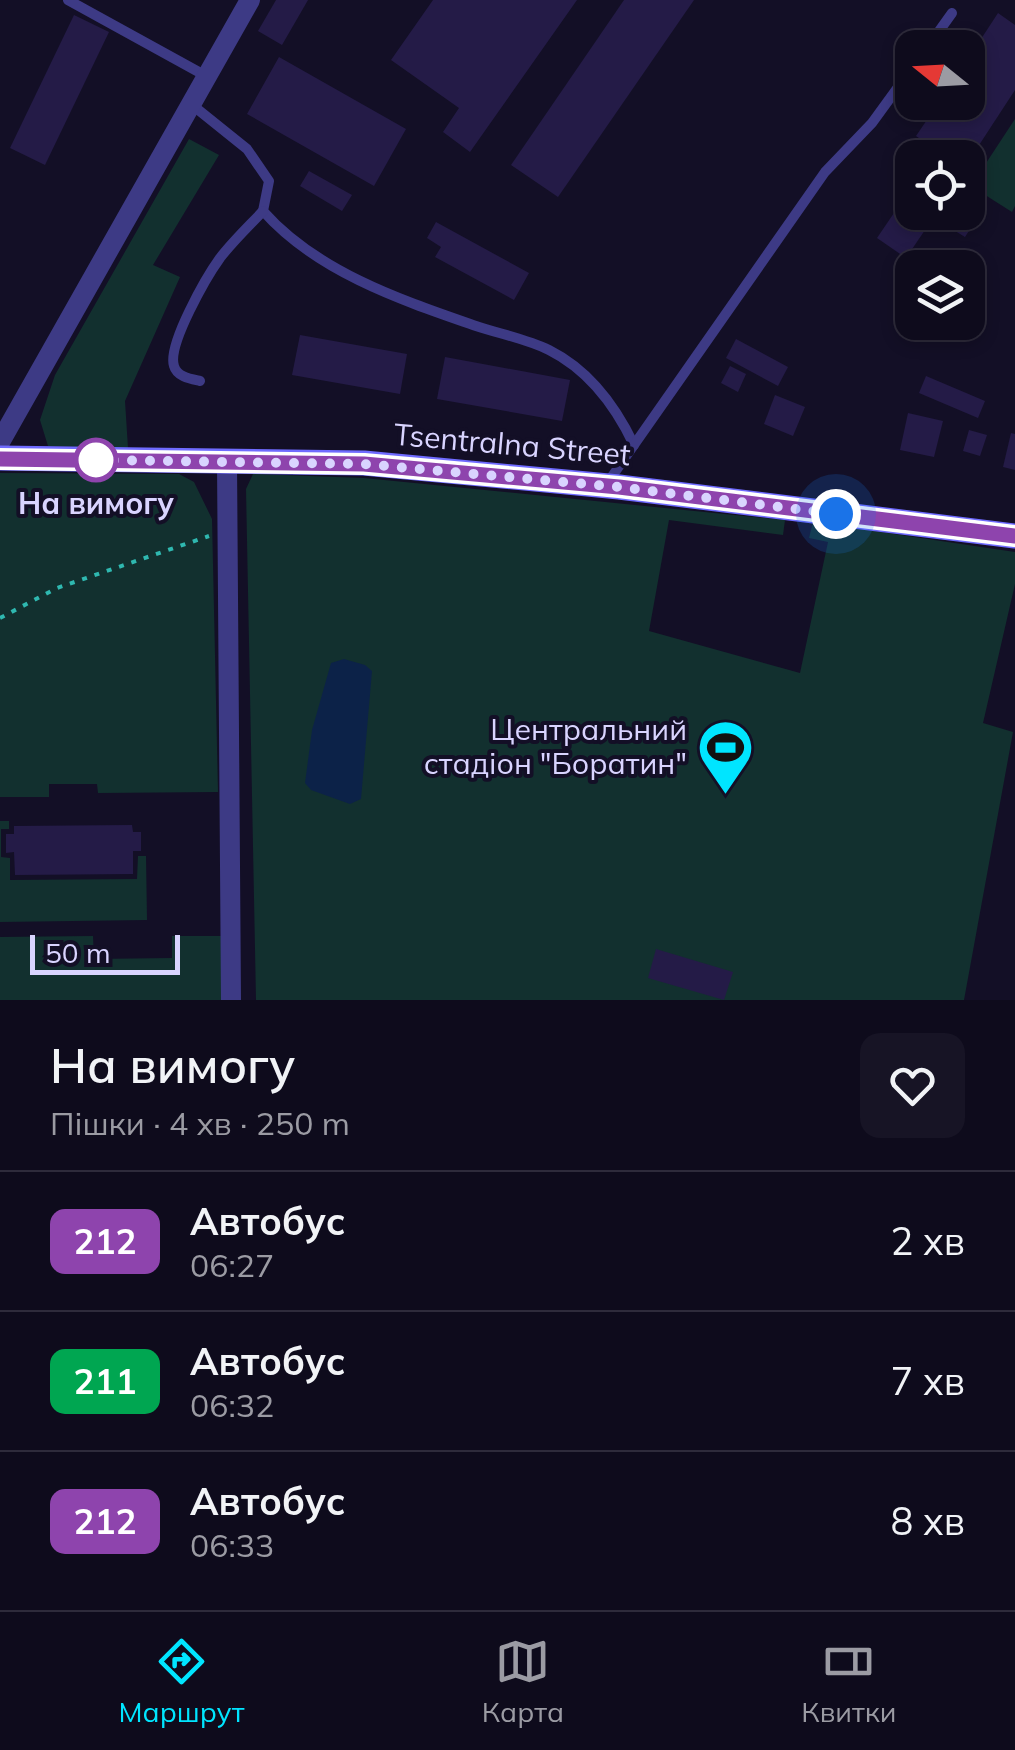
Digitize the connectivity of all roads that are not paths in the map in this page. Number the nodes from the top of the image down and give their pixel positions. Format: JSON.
{"nodes":[{"id":1,"x":68,"y":0,"type":"edge"},
{"id":2,"x":250,"y":0,"type":"edge"},
{"id":3,"x":952,"y":13,"type":"dead end"},
{"id":4,"x":940,"y":30,"type":"edge"},
{"id":5,"x":206,"y":76,"type":"junction"},
{"id":6,"x":895,"y":92,"type":"edge"},
{"id":7,"x":190,"y":104,"type":"junction"},
{"id":8,"x":263,"y":211,"type":"junction"},
{"id":9,"x":200,"y":381,"type":"dead end"},
{"id":10,"x":0,"y":442,"type":"edge"},
{"id":11,"x":634,"y":444,"type":"junction"},
{"id":12,"x":0,"y":458,"type":"edge"},
{"id":13,"x":227,"y":462,"type":"junction"},
{"id":14,"x":606,"y":486,"type":"junction"},
{"id":15,"x":1015,"y":536,"type":"edge"},
{"id":16,"x":231,"y":1000,"type":"edge"}],
"edges":[{"from":1,"to":5,"type":"lane"},
{"from":2,"to":5,"type":"street"},
{"from":3,"to":4,"type":"lane"},
{"from":5,"to":7,"type":"street"},
{"from":6,"to":11,"type":"lane"},
{"from":7,"to":8,"type":"lane"},
{"from":7,"to":10,"type":"street"},
{"from":8,"to":9,"type":"lane"},
{"from":8,"to":11,"type":"lane"},
{"from":11,"to":14,"type":"lane"},
{"from":12,"to":13,"type":"street","name":"Tsentralna Street"},
{"from":13,"to":14,"type":"street","name":"Tsentralna Street"},
{"from":13,"to":16,"type":"street"},
{"from":14,"to":15,"type":"street","name":"Tsentralna Street"}]}
